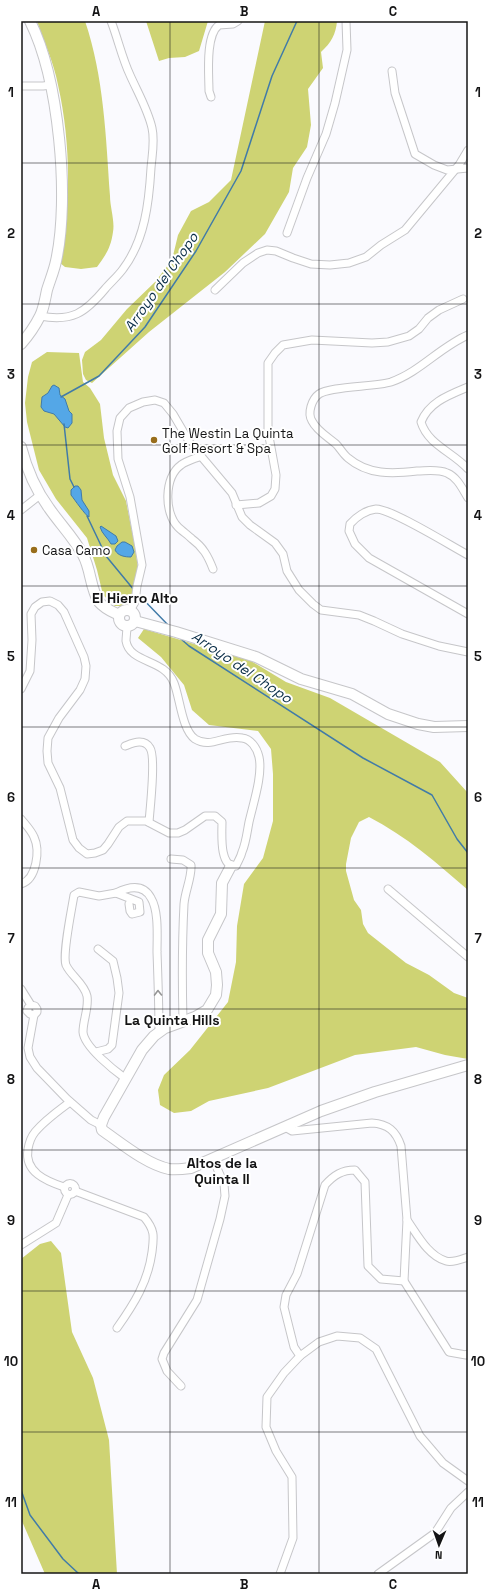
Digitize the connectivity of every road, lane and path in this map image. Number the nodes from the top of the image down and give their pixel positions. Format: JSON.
{"nodes":[{"id":1,"x":30,"y":21,"type":"edge"},
{"id":2,"x":111,"y":21,"type":"edge"},
{"id":3,"x":238,"y":21,"type":"edge"},
{"id":4,"x":346,"y":21,"type":"edge"},
{"id":5,"x":392,"y":72,"type":"dead end"},
{"id":6,"x":51,"y":84,"type":"junction"},
{"id":7,"x":21,"y":86,"type":"edge"},
{"id":8,"x":211,"y":97,"type":"dead end"},
{"id":9,"x":468,"y":150,"type":"edge"},
{"id":10,"x":456,"y":168,"type":"junction"},
{"id":11,"x":468,"y":168,"type":"edge"},
{"id":12,"x":288,"y":233,"type":"dead end"},
{"id":13,"x":214,"y":290,"type":"dead end"},
{"id":14,"x":463,"y":299,"type":"dead end"},
{"id":15,"x":40,"y":316,"type":"junction"},
{"id":16,"x":468,"y":335,"type":"edge"},
{"id":17,"x":21,"y":344,"type":"edge"},
{"id":18,"x":468,"y":387,"type":"edge"},
{"id":19,"x":21,"y":447,"type":"edge"},
{"id":20,"x":201,"y":456,"type":"junction"},
{"id":21,"x":468,"y":469,"type":"edge"},
{"id":22,"x":40,"y":495,"type":"junction"},
{"id":23,"x":468,"y":498,"type":"edge"},
{"id":24,"x":236,"y":505,"type":"junction"},
{"id":25,"x":21,"y":510,"type":"edge"},
{"id":26,"x":468,"y":555,"type":"edge"},
{"id":27,"x":213,"y":569,"type":"dead end"},
{"id":28,"x":131,"y":609,"type":"junction"},
{"id":29,"x":468,"y":614,"type":"edge"},
{"id":30,"x":119,"y":615,"type":"junction"},
{"id":31,"x":131,"y":624,"type":"junction"},
{"id":32,"x":468,"y":652,"type":"edge"},
{"id":33,"x":21,"y":690,"type":"edge"},
{"id":34,"x":468,"y":726,"type":"edge"},
{"id":35,"x":125,"y":746,"type":"dead end"},
{"id":36,"x":21,"y":819,"type":"edge"},
{"id":37,"x":149,"y":822,"type":"junction"},
{"id":38,"x":171,"y":860,"type":"dead end"},
{"id":39,"x":231,"y":866,"type":"junction"},
{"id":40,"x":21,"y":884,"type":"edge"},
{"id":41,"x":388,"y":889,"type":"dead end"},
{"id":42,"x":116,"y":893,"type":"junction"},
{"id":43,"x":129,"y":904,"type":"dead end"},
{"id":44,"x":98,"y":949,"type":"dead end"},
{"id":45,"x":468,"y":958,"type":"edge"},
{"id":46,"x":21,"y":989,"type":"edge"},
{"id":47,"x":183,"y":1021,"type":"junction"},
{"id":48,"x":159,"y":1032,"type":"junction"},
{"id":49,"x":96,"y":1052,"type":"junction"},
{"id":50,"x":468,"y":1065,"type":"edge"},
{"id":51,"x":126,"y":1079,"type":"junction"},
{"id":52,"x":70,"y":1102,"type":"junction"},
{"id":53,"x":101,"y":1125,"type":"junction"},
{"id":54,"x":285,"y":1127,"type":"junction"},
{"id":55,"x":213,"y":1159,"type":"junction"},
{"id":56,"x":64,"y":1187,"type":"junction"},
{"id":57,"x":75,"y":1191,"type":"junction"},
{"id":58,"x":68,"y":1195,"type":"junction"},
{"id":59,"x":407,"y":1220,"type":"junction"},
{"id":60,"x":21,"y":1245,"type":"edge"},
{"id":61,"x":468,"y":1256,"type":"edge"},
{"id":62,"x":404,"y":1281,"type":"junction"},
{"id":63,"x":117,"y":1328,"type":"dead end"},
{"id":64,"x":468,"y":1354,"type":"edge"},
{"id":65,"x":300,"y":1356,"type":"junction"},
{"id":66,"x":181,"y":1386,"type":"dead end"},
{"id":67,"x":468,"y":1481,"type":"edge"},
{"id":68,"x":468,"y":1492,"type":"edge"},
{"id":69,"x":280,"y":1574,"type":"edge"},
{"id":70,"x":378,"y":1574,"type":"edge"}],
"edges":[{"from":1,"to":6,"type":"street"},
{"from":2,"to":15,"type":"street"},
{"from":3,"to":8,"type":"street"},
{"from":4,"to":12,"type":"street"},
{"from":5,"to":10,"type":"street"},
{"from":6,"to":7,"type":"street"},
{"from":6,"to":15,"type":"street"},
{"from":9,"to":10,"type":"street"},
{"from":10,"to":11,"type":"street"},
{"from":10,"to":13,"type":"street"},
{"from":14,"to":24,"type":"street"},
{"from":15,"to":17,"type":"street"},
{"from":16,"to":23,"type":"street"},
{"from":18,"to":21,"type":"street"},
{"from":19,"to":22,"type":"street"},
{"from":20,"to":24,"type":"street"},
{"from":20,"to":27,"type":"street"},
{"from":20,"to":28,"type":"street"},
{"from":22,"to":25,"type":"street"},
{"from":22,"to":30,"type":"street"},
{"from":24,"to":32,"type":"street"},
{"from":26,"to":29,"type":"street"},
{"from":28,"to":30,"type":"street"},
{"from":28,"to":31,"type":"street"},
{"from":30,"to":31,"type":"street"},
{"from":31,"to":34,"type":"street"},
{"from":31,"to":39,"type":"street"},
{"from":33,"to":37,"type":"street"},
{"from":35,"to":37,"type":"street"},
{"from":36,"to":40,"type":"street"},
{"from":37,"to":39,"type":"street"},
{"from":38,"to":47,"type":"street"},
{"from":39,"to":47,"type":"street"},
{"from":41,"to":45,"type":"street"},
{"from":42,"to":43,"type":"street"},
{"from":48,"to":42,"type":"street","one_way":true},
{"from":42,"to":49,"type":"street"},
{"from":44,"to":49,"type":"street"},
{"from":46,"to":52,"type":"street"},
{"from":47,"to":48,"type":"street"},
{"from":48,"to":51,"type":"street"},
{"from":49,"to":51,"type":"street"},
{"from":50,"to":54,"type":"street"},
{"from":51,"to":53,"type":"street"},
{"from":52,"to":53,"type":"street"},
{"from":52,"to":56,"type":"street"},
{"from":53,"to":55,"type":"street"},
{"from":54,"to":55,"type":"street"},
{"from":54,"to":59,"type":"street"},
{"from":55,"to":66,"type":"street"},
{"from":56,"to":57,"type":"street"},
{"from":56,"to":58,"type":"street"},
{"from":57,"to":58,"type":"street"},
{"from":57,"to":63,"type":"street"},
{"from":58,"to":60,"type":"street"},
{"from":59,"to":61,"type":"street"},
{"from":59,"to":62,"type":"street"},
{"from":62,"to":64,"type":"street"},
{"from":62,"to":65,"type":"street"},
{"from":65,"to":67,"type":"street"},
{"from":65,"to":69,"type":"street"},
{"from":68,"to":70,"type":"street"}]}
